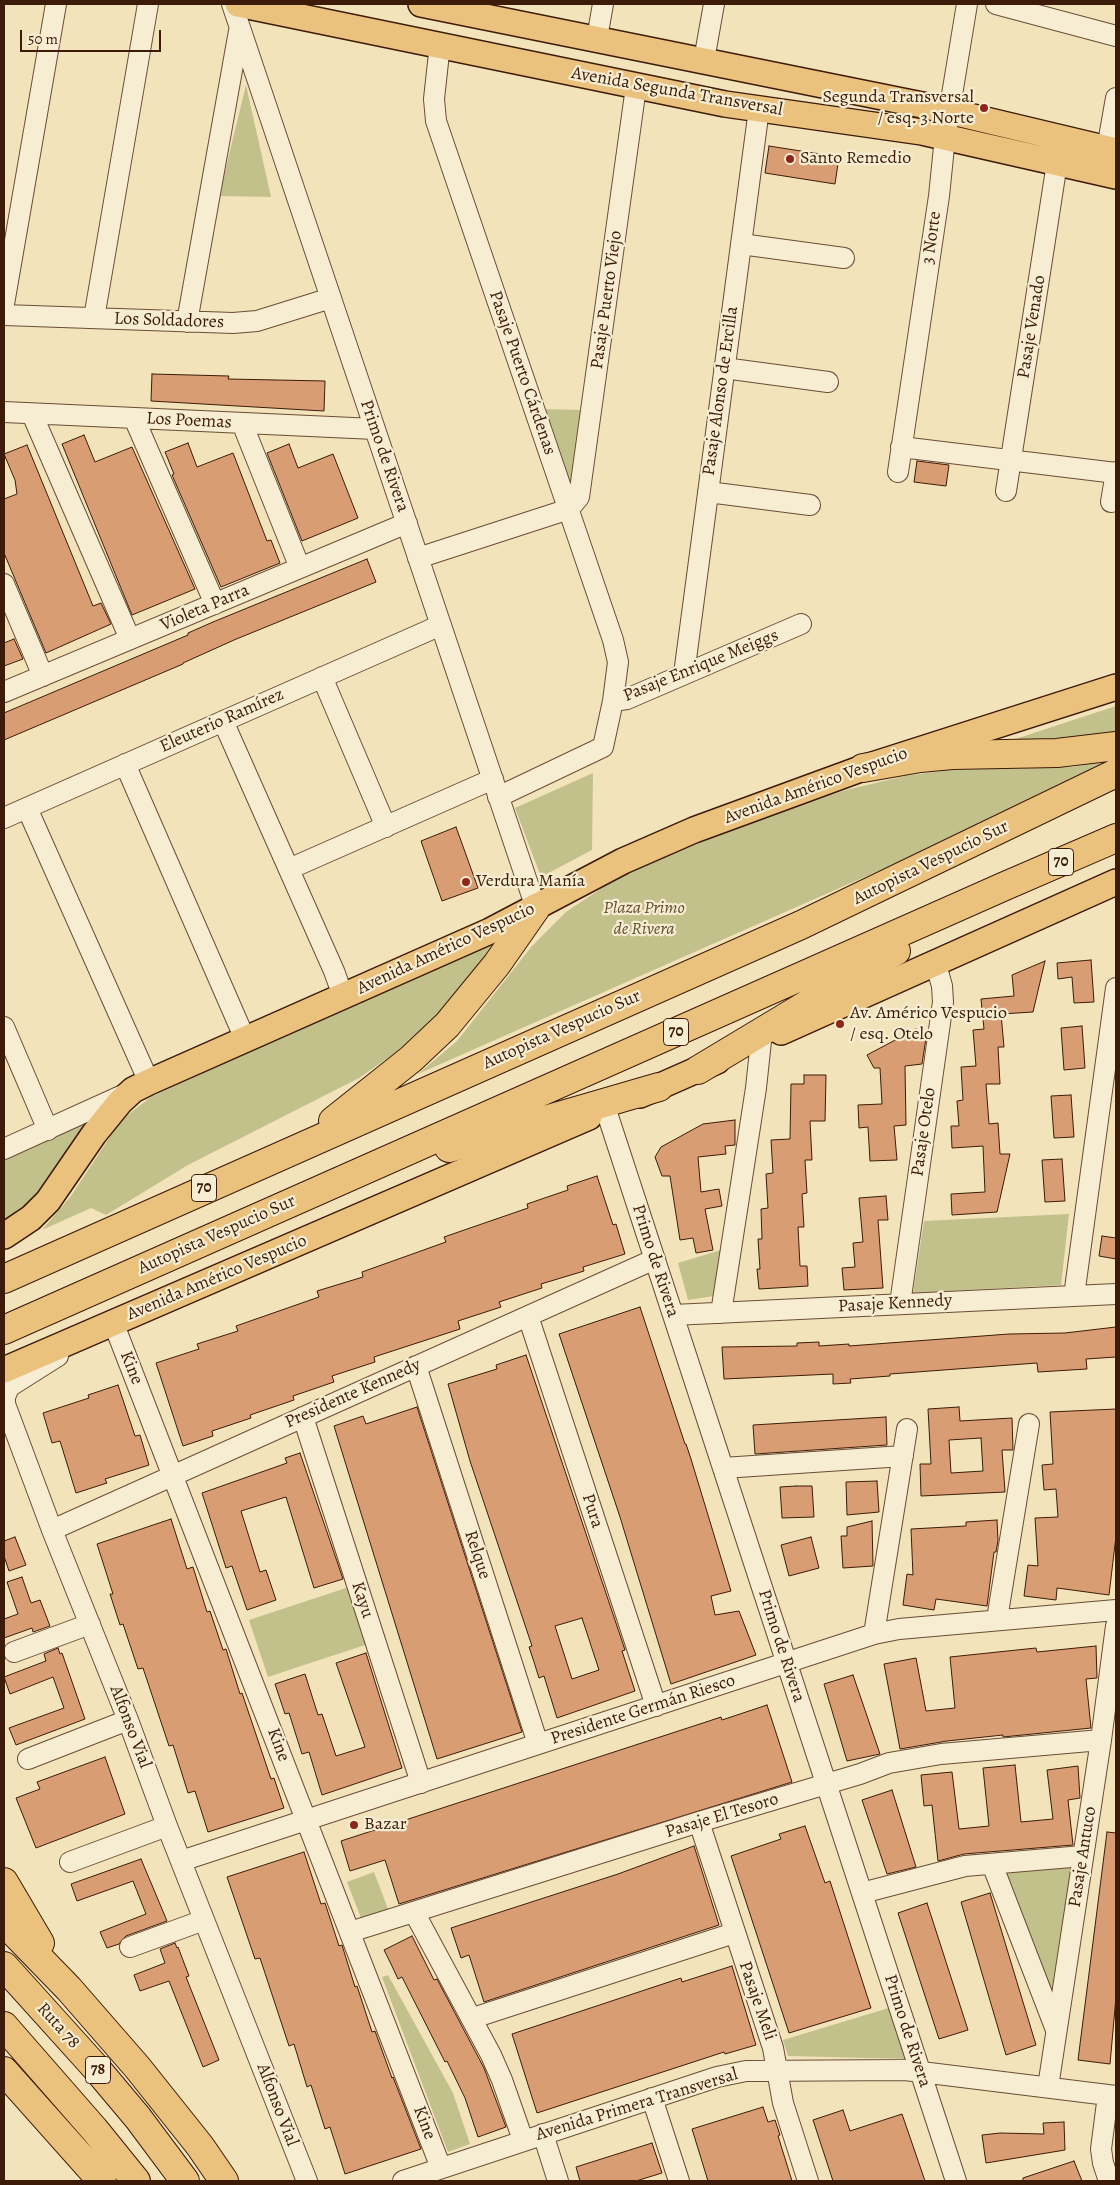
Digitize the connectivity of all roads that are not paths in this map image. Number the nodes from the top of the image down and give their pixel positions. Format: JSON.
{"nodes":[{"id":1,"x":56,"y":4,"type":"edge"},
{"id":2,"x":148,"y":4,"type":"edge"},
{"id":3,"x":232,"y":4,"type":"edge"},
{"id":4,"x":421,"y":4,"type":"edge"},
{"id":5,"x":603,"y":4,"type":"edge"},
{"id":6,"x":714,"y":4,"type":"edge"},
{"id":7,"x":967,"y":4,"type":"edge"},
{"id":8,"x":996,"y":4,"type":"edge"},
{"id":9,"x":494,"y":11,"type":"edge"},
{"id":10,"x":239,"y":16,"type":"edge"},
{"id":11,"x":1116,"y":36,"type":"edge"},
{"id":12,"x":597,"y":38,"type":"junction"},
{"id":13,"x":440,"y":44,"type":"junction"},
{"id":14,"x":704,"y":60,"type":"junction"},
{"id":15,"x":636,"y":87,"type":"junction"},
{"id":16,"x":1116,"y":98,"type":"edge"},
{"id":17,"x":759,"y":109,"type":"junction"},
{"id":18,"x":949,"y":111,"type":"junction"},
{"id":19,"x":945,"y":137,"type":"junction"},
{"id":20,"x":1111,"y":150,"type":"edge"},
{"id":21,"x":1057,"y":163,"type":"junction"},
{"id":22,"x":1116,"y":176,"type":"edge"},
{"id":23,"x":741,"y":244,"type":"junction"},
{"id":24,"x":844,"y":258,"type":"dead end"},
{"id":25,"x":331,"y":298,"type":"junction"},
{"id":26,"x":4,"y":304,"type":"edge"},
{"id":27,"x":4,"y":315,"type":"edge"},
{"id":28,"x":94,"y":318,"type":"junction"},
{"id":29,"x":187,"y":322,"type":"junction"},
{"id":30,"x":724,"y":368,"type":"junction"},
{"id":31,"x":828,"y":382,"type":"dead end"},
{"id":32,"x":4,"y":412,"type":"edge"},
{"id":33,"x":32,"y":414,"type":"junction"},
{"id":34,"x":134,"y":418,"type":"junction"},
{"id":35,"x":242,"y":423,"type":"junction"},
{"id":36,"x":375,"y":429,"type":"junction"},
{"id":37,"x":901,"y":447,"type":"junction"},
{"id":38,"x":1011,"y":460,"type":"junction"},
{"id":39,"x":898,"y":472,"type":"dead end"},
{"id":40,"x":1116,"y":472,"type":"edge"},
{"id":41,"x":1006,"y":491,"type":"dead end"},
{"id":42,"x":708,"y":492,"type":"junction"},
{"id":43,"x":1111,"y":502,"type":"dead end"},
{"id":44,"x":810,"y":505,"type":"dead end"},
{"id":45,"x":568,"y":509,"type":"junction"},
{"id":46,"x":407,"y":523,"type":"junction"},
{"id":47,"x":418,"y":558,"type":"junction"},
{"id":48,"x":300,"y":568,"type":"junction"},
{"id":49,"x":4,"y":584,"type":"edge"},
{"id":50,"x":215,"y":604,"type":"junction"},
{"id":51,"x":441,"y":624,"type":"junction"},
{"id":52,"x":801,"y":624,"type":"dead end"},
{"id":53,"x":130,"y":639,"type":"junction"},
{"id":54,"x":684,"y":674,"type":"junction"},
{"id":55,"x":43,"y":676,"type":"junction"},
{"id":56,"x":322,"y":677,"type":"junction"},
{"id":57,"x":1116,"y":687,"type":"edge"},
{"id":58,"x":4,"y":692,"type":"edge"},
{"id":59,"x":613,"y":701,"type":"junction"},
{"id":60,"x":223,"y":721,"type":"junction"},
{"id":61,"x":1116,"y":746,"type":"edge"},
{"id":62,"x":125,"y":764,"type":"junction"},
{"id":63,"x":863,"y":768,"type":"junction"},
{"id":64,"x":1116,"y":773,"type":"edge"},
{"id":65,"x":495,"y":788,"type":"junction"},
{"id":66,"x":27,"y":808,"type":"junction"},
{"id":67,"x":4,"y":818,"type":"edge"},
{"id":68,"x":386,"y":826,"type":"junction"},
{"id":69,"x":1116,"y":838,"type":"edge"},
{"id":70,"x":289,"y":869,"type":"junction"},
{"id":71,"x":1116,"y":882,"type":"edge"},
{"id":72,"x":1005,"y":886,"type":"junction"},
{"id":73,"x":536,"y":908,"type":"junction"},
{"id":74,"x":935,"y":962,"type":"junction"},
{"id":75,"x":1116,"y":988,"type":"edge"},
{"id":76,"x":343,"y":996,"type":"junction"},
{"id":77,"x":4,"y":1027,"type":"edge"},
{"id":78,"x":245,"y":1038,"type":"junction"},
{"id":79,"x":761,"y":1041,"type":"junction"},
{"id":80,"x":698,"y":1070,"type":"junction"},
{"id":81,"x":141,"y":1086,"type":"junction"},
{"id":82,"x":659,"y":1087,"type":"junction"},
{"id":83,"x":606,"y":1110,"type":"junction"},
{"id":84,"x":48,"y":1130,"type":"junction"},
{"id":85,"x":4,"y":1149,"type":"edge"},
{"id":86,"x":290,"y":1150,"type":"junction"},
{"id":87,"x":346,"y":1178,"type":"junction"},
{"id":88,"x":4,"y":1236,"type":"edge"},
{"id":89,"x":655,"y":1259,"type":"junction"},
{"id":90,"x":4,"y":1279,"type":"edge"},
{"id":91,"x":1116,"y":1294,"type":"edge"},
{"id":92,"x":1074,"y":1296,"type":"junction"},
{"id":93,"x":900,"y":1304,"type":"junction"},
{"id":94,"x":721,"y":1313,"type":"junction"},
{"id":95,"x":673,"y":1315,"type":"junction"},
{"id":96,"x":528,"y":1316,"type":"junction"},
{"id":97,"x":113,"y":1322,"type":"junction"},
{"id":98,"x":4,"y":1330,"type":"edge"},
{"id":99,"x":416,"y":1366,"type":"junction"},
{"id":100,"x":4,"y":1370,"type":"edge"},
{"id":101,"x":303,"y":1417,"type":"junction"},
{"id":102,"x":1029,"y":1424,"type":"dead end"},
{"id":103,"x":907,"y":1429,"type":"dead end"},
{"id":104,"x":903,"y":1456,"type":"junction"},
{"id":105,"x":723,"y":1468,"type":"junction"},
{"id":106,"x":174,"y":1475,"type":"junction"},
{"id":107,"x":52,"y":1530,"type":"junction"},
{"id":108,"x":1116,"y":1610,"type":"edge"},
{"id":109,"x":996,"y":1619,"type":"junction"},
{"id":110,"x":90,"y":1624,"type":"junction"},
{"id":111,"x":1116,"y":1626,"type":"edge"},
{"id":112,"x":874,"y":1634,"type":"junction"},
{"id":113,"x":14,"y":1652,"type":"dead end"},
{"id":114,"x":786,"y":1662,"type":"junction"},
{"id":115,"x":656,"y":1706,"type":"junction"},
{"id":116,"x":128,"y":1720,"type":"junction"},
{"id":117,"x":1101,"y":1740,"type":"junction"},
{"id":118,"x":538,"y":1744,"type":"junction"},
{"id":119,"x":28,"y":1759,"type":"dead end"},
{"id":120,"x":421,"y":1783,"type":"junction"},
{"id":121,"x":826,"y":1784,"type":"junction"},
{"id":122,"x":307,"y":1819,"type":"junction"},
{"id":123,"x":699,"y":1822,"type":"junction"},
{"id":124,"x":167,"y":1826,"type":"junction"},
{"id":125,"x":1083,"y":1856,"type":"junction"},
{"id":126,"x":70,"y":1862,"type":"dead end"},
{"id":127,"x":181,"y":1862,"type":"junction"},
{"id":128,"x":992,"y":1864,"type":"junction"},
{"id":129,"x":4,"y":1882,"type":"edge"},
{"id":130,"x":862,"y":1892,"type":"junction"},
{"id":131,"x":414,"y":1912,"type":"junction"},
{"id":132,"x":204,"y":1920,"type":"junction"},
{"id":133,"x":4,"y":1922,"type":"edge"},
{"id":134,"x":350,"y":1932,"type":"junction"},
{"id":135,"x":734,"y":1933,"type":"junction"},
{"id":136,"x":130,"y":1947,"type":"dead end"},
{"id":137,"x":4,"y":1966,"type":"edge"},
{"id":138,"x":69,"y":1989,"type":"junction"},
{"id":139,"x":472,"y":2018,"type":"junction"},
{"id":140,"x":4,"y":2026,"type":"edge"},
{"id":141,"x":1057,"y":2033,"type":"junction"},
{"id":142,"x":777,"y":2070,"type":"junction"},
{"id":143,"x":4,"y":2071,"type":"edge"},
{"id":144,"x":920,"y":2072,"type":"junction"},
{"id":145,"x":1048,"y":2087,"type":"junction"},
{"id":146,"x":1112,"y":2096,"type":"edge"},
{"id":147,"x":652,"y":2098,"type":"junction"},
{"id":148,"x":543,"y":2134,"type":"junction"},
{"id":149,"x":523,"y":2140,"type":"junction"},
{"id":150,"x":441,"y":2168,"type":"junction"},
{"id":151,"x":102,"y":2181,"type":"edge"},
{"id":152,"x":136,"y":2181,"type":"edge"},
{"id":153,"x":185,"y":2181,"type":"edge"},
{"id":154,"x":224,"y":2181,"type":"edge"},
{"id":155,"x":306,"y":2181,"type":"edge"},
{"id":156,"x":403,"y":2181,"type":"edge"},
{"id":157,"x":558,"y":2181,"type":"edge"},
{"id":158,"x":679,"y":2181,"type":"edge"},
{"id":159,"x":808,"y":2181,"type":"edge"},
{"id":160,"x":956,"y":2181,"type":"edge"},
{"id":161,"x":1110,"y":2181,"type":"edge"}],
"edges":[{"from":1,"to":26,"type":"street"},
{"from":2,"to":28,"type":"street"},
{"from":3,"to":10,"type":"street","name":"Primo de Rivera"},
{"from":4,"to":9,"type":"main road","name":"Avenida Segunda Transversal"},
{"from":5,"to":12,"type":"street"},
{"from":6,"to":14,"type":"street"},
{"from":7,"to":18,"type":"street","name":"3 Norte"},
{"from":8,"to":11,"type":"street"},
{"from":9,"to":12,"type":"main road","name":"Avenida Segunda Transversal"},
{"from":10,"to":13,"type":"main road","name":"Avenida Segunda Transversal"},
{"from":10,"to":25,"type":"street","name":"Primo de Rivera"},
{"from":10,"to":29,"type":"street"},
{"from":12,"to":14,"type":"main road","name":"Avenida Segunda Transversal"},
{"from":13,"to":15,"type":"main road","name":"Avenida Segunda Transversal"},
{"from":13,"to":45,"type":"street","name":"Pasaje Puerto Cárdenas"},
{"from":14,"to":18,"type":"main road","name":"Avenida Segunda Transversal"},
{"from":15,"to":17,"type":"main road","name":"Avenida Segunda Transversal"},
{"from":15,"to":45,"type":"street","name":"Pasaje Puerto Viejo"},
{"from":16,"to":20,"type":"street"},
{"from":17,"to":19,"type":"main road","name":"Avenida Segunda Transversal"},
{"from":17,"to":23,"type":"street","name":"Pasaje Alonso de Ercilla"},
{"from":18,"to":19,"type":"street","name":"3 Norte"},
{"from":18,"to":20,"type":"main road","name":"Avenida Segunda Transversal"},
{"from":19,"to":21,"type":"main road","name":"Avenida Segunda Transversal"},
{"from":19,"to":37,"type":"street","name":"3 Norte"},
{"from":21,"to":22,"type":"main road","name":"Avenida Segunda Transversal"},
{"from":21,"to":38,"type":"street","name":"Pasaje Venado"},
{"from":23,"to":24,"type":"street"},
{"from":23,"to":30,"type":"street","name":"Pasaje Alonso de Ercilla"},
{"from":25,"to":29,"type":"street","name":"Los Soldadores"},
{"from":25,"to":36,"type":"street","name":"Primo de Rivera"},
{"from":27,"to":28,"type":"street","name":"Los Soldadores"},
{"from":28,"to":29,"type":"street","name":"Los Soldadores"},
{"from":30,"to":31,"type":"street"},
{"from":30,"to":42,"type":"street","name":"Pasaje Alonso de Ercilla"},
{"from":32,"to":33,"type":"street","name":"Los Poemas"},
{"from":33,"to":34,"type":"street","name":"Los Poemas"},
{"from":33,"to":53,"type":"street"},
{"from":34,"to":35,"type":"street","name":"Los Poemas"},
{"from":34,"to":50,"type":"street"},
{"from":35,"to":36,"type":"street","name":"Los Poemas"},
{"from":35,"to":48,"type":"street"},
{"from":36,"to":46,"type":"street","name":"Primo de Rivera"},
{"from":37,"to":38,"type":"street"},
{"from":37,"to":39,"type":"street","name":"3 Norte"},
{"from":38,"to":40,"type":"street"},
{"from":38,"to":41,"type":"street","name":"Pasaje Venado"},
{"from":40,"to":43,"type":"street"},
{"from":42,"to":44,"type":"street"},
{"from":42,"to":54,"type":"street","name":"Pasaje Alonso de Ercilla"},
{"from":45,"to":47,"type":"street"},
{"from":45,"to":59,"type":"street","name":"Pasaje Puerto Cárdenas"},
{"from":46,"to":47,"type":"street","name":"Primo de Rivera"},
{"from":46,"to":48,"type":"street","name":"Violeta Parra"},
{"from":47,"to":51,"type":"street","name":"Primo de Rivera"},
{"from":48,"to":50,"type":"street","name":"Violeta Parra"},
{"from":49,"to":55,"type":"street"},
{"from":50,"to":53,"type":"street","name":"Violeta Parra"},
{"from":51,"to":56,"type":"street","name":"Eleuterio Ramírez"},
{"from":51,"to":65,"type":"street","name":"Primo de Rivera"},
{"from":52,"to":54,"type":"street","name":"Pasaje Enrique Meiggs"},
{"from":53,"to":55,"type":"street","name":"Violeta Parra"},
{"from":54,"to":59,"type":"street","name":"Pasaje Enrique Meiggs"},
{"from":55,"to":58,"type":"street","name":"Violeta Parra"},
{"from":56,"to":60,"type":"street","name":"Eleuterio Ramírez"},
{"from":56,"to":68,"type":"street"},
{"from":57,"to":63,"type":"main road","name":"Avenida Américo Vespucio"},
{"from":59,"to":65,"type":"street","name":"Pasaje Enrique Meiggs"},
{"from":60,"to":62,"type":"street","name":"Eleuterio Ramírez"},
{"from":60,"to":70,"type":"street"},
{"from":61,"to":63,"type":"highway"},
{"from":62,"to":66,"type":"street","name":"Eleuterio Ramírez"},
{"from":62,"to":78,"type":"street"},
{"from":63,"to":73,"type":"main road","name":"Avenida Américo Vespucio"},
{"from":64,"to":86,"type":"highway","name":"Autopista Vespucio Sur","number":"70"},
{"from":65,"to":68,"type":"street","name":"Pasaje Enrique Meiggs"},
{"from":65,"to":73,"type":"street","name":"Primo de Rivera"},
{"from":66,"to":67,"type":"street","name":"Eleuterio Ramírez"},
{"from":66,"to":81,"type":"street"},
{"from":68,"to":70,"type":"street","name":"Pasaje Enrique Meiggs"},
{"from":69,"to":72,"type":"highway","name":"Autopista Vespucio Sur","number":"70"},
{"from":70,"to":76,"type":"street"},
{"from":71,"to":74,"type":"main road","name":"Avenida Américo Vespucio"},
{"from":72,"to":80,"type":"highway"},
{"from":72,"to":87,"type":"highway","name":"Autopista Vespucio Sur","number":"70"},
{"from":73,"to":76,"type":"main road","name":"Avenida Américo Vespucio"},
{"from":73,"to":86,"type":"highway"},
{"from":74,"to":79,"type":"main road","name":"Avenida Américo Vespucio"},
{"from":74,"to":93,"type":"street","name":"Pasaje Otelo"},
{"from":75,"to":92,"type":"street"},
{"from":76,"to":78,"type":"main road","name":"Avenida Américo Vespucio"},
{"from":77,"to":84,"type":"street"},
{"from":78,"to":81,"type":"main road","name":"Avenida Américo Vespucio"},
{"from":79,"to":80,"type":"main road","name":"Avenida Américo Vespucio"},
{"from":79,"to":94,"type":"street"},
{"from":80,"to":82,"type":"main road","name":"Avenida Américo Vespucio"},
{"from":81,"to":84,"type":"street"},
{"from":81,"to":88,"type":"main road","name":"Avenida Américo Vespucio"},
{"from":82,"to":83,"type":"main road","name":"Avenida Américo Vespucio"},
{"from":82,"to":87,"type":"highway"},
{"from":83,"to":89,"type":"street","name":"Primo de Rivera"},
{"from":83,"to":97,"type":"main road","name":"Avenida Américo Vespucio"},
{"from":84,"to":85,"type":"street"},
{"from":86,"to":90,"type":"highway","name":"Autopista Vespucio Sur","number":"70"},
{"from":87,"to":98,"type":"highway","name":"Autopista Vespucio Sur","number":"70"},
{"from":89,"to":95,"type":"street","name":"Primo de Rivera"},
{"from":89,"to":96,"type":"street","name":"Presidente Kennedy"},
{"from":91,"to":92,"type":"street","name":"Pasaje Kennedy"},
{"from":92,"to":93,"type":"street","name":"Pasaje Kennedy"},
{"from":93,"to":94,"type":"street","name":"Pasaje Kennedy"},
{"from":94,"to":95,"type":"street","name":"Pasaje Kennedy"},
{"from":95,"to":105,"type":"street","name":"Primo de Rivera"},
{"from":96,"to":99,"type":"street","name":"Presidente Kennedy"},
{"from":96,"to":115,"type":"street","name":"Pura"},
{"from":97,"to":100,"type":"main road","name":"Avenida Américo Vespucio"},
{"from":97,"to":106,"type":"street","name":"Kine"},
{"from":97,"to":107,"type":"street","name":"Alfonso Vial"},
{"from":99,"to":101,"type":"street","name":"Presidente Kennedy"},
{"from":99,"to":118,"type":"street","name":"Relque"},
{"from":101,"to":106,"type":"street","name":"Presidente Kennedy"},
{"from":101,"to":120,"type":"street","name":"Kayu"},
{"from":102,"to":109,"type":"street"},
{"from":103,"to":104,"type":"street"},
{"from":104,"to":105,"type":"street"},
{"from":104,"to":112,"type":"street"},
{"from":105,"to":114,"type":"street","name":"Primo de Rivera"},
{"from":106,"to":107,"type":"street","name":"Presidente Kennedy"},
{"from":106,"to":122,"type":"street","name":"Kine"},
{"from":107,"to":110,"type":"street","name":"Alfonso Vial"},
{"from":108,"to":109,"type":"street","name":"Presidente Germán Riesco"},
{"from":109,"to":112,"type":"street","name":"Presidente Germán Riesco"},
{"from":110,"to":113,"type":"street"},
{"from":110,"to":116,"type":"street","name":"Alfonso Vial"},
{"from":111,"to":117,"type":"street","name":"Pasaje Antuco"},
{"from":112,"to":114,"type":"street","name":"Presidente Germán Riesco"},
{"from":114,"to":115,"type":"street","name":"Presidente Germán Riesco"},
{"from":114,"to":121,"type":"street","name":"Primo de Rivera"},
{"from":115,"to":118,"type":"street","name":"Presidente Germán Riesco"},
{"from":116,"to":119,"type":"street"},
{"from":116,"to":124,"type":"street","name":"Alfonso Vial"},
{"from":117,"to":121,"type":"street","name":"Pasaje El Tesoro"},
{"from":117,"to":125,"type":"street","name":"Pasaje Antuco"},
{"from":118,"to":120,"type":"street","name":"Presidente Germán Riesco"},
{"from":120,"to":122,"type":"street","name":"Presidente Germán Riesco"},
{"from":121,"to":123,"type":"street","name":"Pasaje El Tesoro"},
{"from":121,"to":130,"type":"street","name":"Primo de Rivera"},
{"from":122,"to":127,"type":"street","name":"Presidente Germán Riesco"},
{"from":122,"to":134,"type":"street","name":"Kine"},
{"from":123,"to":131,"type":"street","name":"Pasaje El Tesoro"},
{"from":123,"to":135,"type":"street","name":"Pasaje Meli"},
{"from":124,"to":126,"type":"street"},
{"from":124,"to":127,"type":"street","name":"Alfonso Vial"},
{"from":125,"to":128,"type":"street"},
{"from":125,"to":141,"type":"street","name":"Pasaje Antuco"},
{"from":127,"to":132,"type":"street","name":"Alfonso Vial"},
{"from":128,"to":130,"type":"street"},
{"from":128,"to":141,"type":"street"},
{"from":129,"to":138,"type":"highway"},
{"from":130,"to":144,"type":"street","name":"Primo de Rivera"},
{"from":131,"to":134,"type":"street","name":"Pasaje El Tesoro"},
{"from":131,"to":139,"type":"street"},
{"from":132,"to":136,"type":"street"},
{"from":132,"to":155,"type":"street","name":"Alfonso Vial"},
{"from":133,"to":138,"type":"highway"},
{"from":134,"to":150,"type":"street","name":"Kine"},
{"from":135,"to":139,"type":"street"},
{"from":135,"to":142,"type":"street","name":"Pasaje Meli"},
{"from":137,"to":153,"type":"highway","name":"Ruta 78","number":"78"},
{"from":138,"to":154,"type":"highway"},
{"from":139,"to":149,"type":"street"},
{"from":140,"to":152,"type":"highway","number":"78"},
{"from":141,"to":145,"type":"street","name":"Pasaje Antuco"},
{"from":142,"to":144,"type":"street","name":"Avenida Primera Transversal"},
{"from":142,"to":147,"type":"street","name":"Avenida Primera Transversal"},
{"from":142,"to":159,"type":"street","name":"Pasaje Meli"},
{"from":143,"to":151,"type":"highway"},
{"from":144,"to":145,"type":"street","name":"Avenida Primera Transversal"},
{"from":144,"to":160,"type":"street","name":"Primo de Rivera"},
{"from":145,"to":146,"type":"street","name":"Avenida Primera Transversal"},
{"from":146,"to":161,"type":"street"},
{"from":147,"to":148,"type":"street","name":"Avenida Primera Transversal"},
{"from":147,"to":158,"type":"street"},
{"from":148,"to":149,"type":"street","name":"Avenida Primera Transversal"},
{"from":148,"to":157,"type":"street"},
{"from":149,"to":150,"type":"street","name":"Avenida Primera Transversal"},
{"from":150,"to":156,"type":"street","name":"Avenida Primera Transversal"}]}
